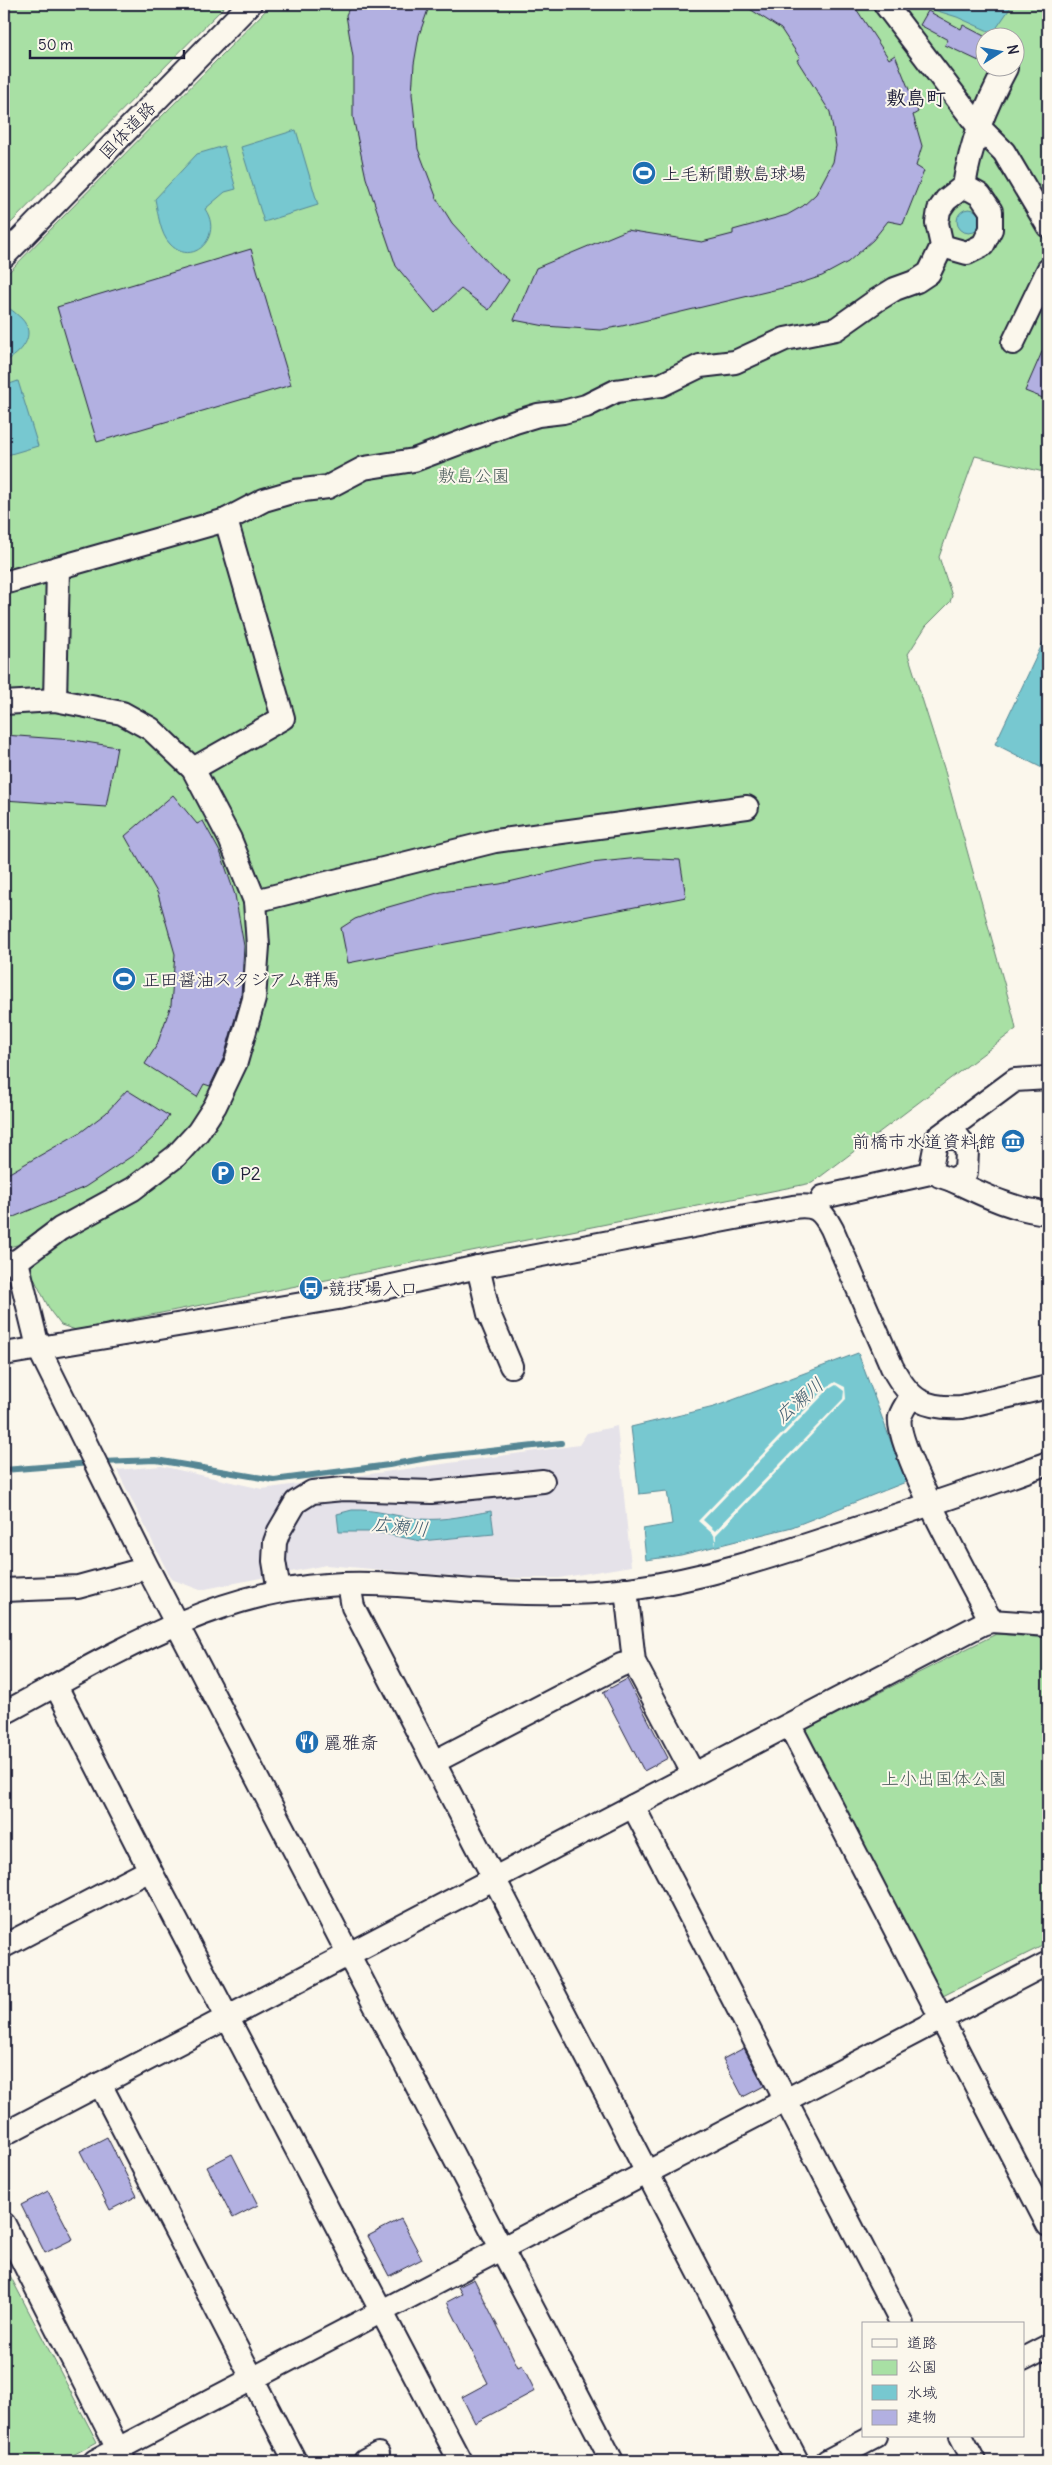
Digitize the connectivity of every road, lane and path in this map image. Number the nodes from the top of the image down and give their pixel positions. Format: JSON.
{"nodes":[{"id":1,"x":250,"y":4,"type":"edge"},
{"id":2,"x":885,"y":4,"type":"edge"},
{"id":3,"x":1001,"y":78,"type":"edge"},
{"id":4,"x":978,"y":126,"type":"junction"},
{"id":5,"x":964,"y":186,"type":"junction"},
{"id":6,"x":1048,"y":226,"type":"edge"},
{"id":7,"x":942,"y":246,"type":"junction"},
{"id":8,"x":4,"y":256,"type":"edge"},
{"id":9,"x":1048,"y":270,"type":"edge"},
{"id":10,"x":1013,"y":343,"type":"dead end"},
{"id":11,"x":226,"y":520,"type":"junction"},
{"id":12,"x":58,"y":569,"type":"junction"},
{"id":13,"x":4,"y":583,"type":"edge"},
{"id":14,"x":55,"y":700,"type":"junction"},
{"id":15,"x":4,"y":702,"type":"edge"},
{"id":16,"x":193,"y":769,"type":"junction"},
{"id":17,"x":746,"y":807,"type":"dead end"},
{"id":18,"x":255,"y":901,"type":"junction"},
{"id":19,"x":1048,"y":1078,"type":"edge"},
{"id":20,"x":937,"y":1138,"type":"junction"},
{"id":21,"x":930,"y":1173,"type":"junction"},
{"id":22,"x":952,"y":1180,"type":"junction"},
{"id":23,"x":823,"y":1197,"type":"dead end"},
{"id":24,"x":1048,"y":1214,"type":"edge"},
{"id":25,"x":10,"y":1262,"type":"edge"},
{"id":26,"x":478,"y":1266,"type":"junction"},
{"id":27,"x":38,"y":1347,"type":"junction"},
{"id":28,"x":4,"y":1354,"type":"edge"},
{"id":29,"x":511,"y":1366,"type":"dead end"},
{"id":30,"x":1048,"y":1387,"type":"edge"},
{"id":31,"x":911,"y":1397,"type":"junction"},
{"id":32,"x":1048,"y":1463,"type":"edge"},
{"id":33,"x":542,"y":1480,"type":"dead end"},
{"id":34,"x":932,"y":1506,"type":"junction"},
{"id":35,"x":133,"y":1572,"type":"dead end"},
{"id":36,"x":349,"y":1584,"type":"junction"},
{"id":37,"x":626,"y":1589,"type":"junction"},
{"id":38,"x":4,"y":1590,"type":"edge"},
{"id":39,"x":279,"y":1591,"type":"junction"},
{"id":40,"x":991,"y":1621,"type":"junction"},
{"id":41,"x":178,"y":1624,"type":"junction"},
{"id":42,"x":1048,"y":1625,"type":"edge"},
{"id":43,"x":634,"y":1662,"type":"junction"},
{"id":44,"x":56,"y":1686,"type":"junction"},
{"id":45,"x":4,"y":1713,"type":"edge"},
{"id":46,"x":790,"y":1726,"type":"junction"},
{"id":47,"x":434,"y":1762,"type":"junction"},
{"id":48,"x":693,"y":1773,"type":"junction"},
{"id":49,"x":633,"y":1806,"type":"junction"},
{"id":50,"x":150,"y":1870,"type":"junction"},
{"id":51,"x":494,"y":1879,"type":"junction"},
{"id":52,"x":4,"y":1946,"type":"edge"},
{"id":53,"x":347,"y":1954,"type":"junction"},
{"id":54,"x":1048,"y":1963,"type":"edge"},
{"id":55,"x":226,"y":2018,"type":"junction"},
{"id":56,"x":942,"y":2019,"type":"junction"},
{"id":57,"x":100,"y":2084,"type":"junction"},
{"id":58,"x":785,"y":2100,"type":"junction"},
{"id":59,"x":4,"y":2134,"type":"edge"},
{"id":60,"x":647,"y":2172,"type":"junction"},
{"id":61,"x":4,"y":2224,"type":"edge"},
{"id":62,"x":1048,"y":2224,"type":"edge"},
{"id":63,"x":500,"y":2249,"type":"junction"},
{"id":64,"x":380,"y":2311,"type":"junction"},
{"id":65,"x":901,"y":2322,"type":"edge"},
{"id":66,"x":1048,"y":2346,"type":"edge"},
{"id":67,"x":1024,"y":2358,"type":"edge"},
{"id":68,"x":252,"y":2378,"type":"junction"},
{"id":69,"x":871,"y":2438,"type":"edge"},
{"id":70,"x":962,"y":2438,"type":"edge"},
{"id":71,"x":121,"y":2455,"type":"edge"},
{"id":72,"x":95,"y":2461,"type":"edge"},
{"id":73,"x":295,"y":2461,"type":"edge"},
{"id":74,"x":460,"y":2461,"type":"edge"},
{"id":75,"x":612,"y":2461,"type":"edge"},
{"id":76,"x":797,"y":2461,"type":"edge"},
{"id":77,"x":827,"y":2461,"type":"edge"},
{"id":78,"x":974,"y":2461,"type":"edge"}],
"edges":[{"from":1,"to":8,"type":"street","name":"国体道路"},
{"from":2,"to":4,"type":"street"},
{"from":3,"to":4,"type":"street"},
{"from":4,"to":5,"type":"street"},
{"from":4,"to":6,"type":"street"},
{"from":5,"to":7,"type":"street"},
{"from":5,"to":7,"type":"street"},
{"from":7,"to":11,"type":"street"},
{"from":9,"to":10,"type":"street"},
{"from":11,"to":12,"type":"street"},
{"from":11,"to":16,"type":"street"},
{"from":12,"to":13,"type":"street"},
{"from":12,"to":14,"type":"street"},
{"from":14,"to":15,"type":"street"},
{"from":14,"to":16,"type":"street"},
{"from":16,"to":18,"type":"street"},
{"from":17,"to":18,"type":"street"},
{"from":18,"to":25,"type":"street"},
{"from":19,"to":20,"type":"street"},
{"from":20,"to":21,"type":"street"},
{"from":20,"to":22,"type":"street"},
{"from":21,"to":22,"type":"street"},
{"from":21,"to":23,"type":"street"},
{"from":22,"to":24,"type":"street"},
{"from":25,"to":27,"type":"street"},
{"from":26,"to":27,"type":"street"},
{"from":26,"to":29,"type":"street"},
{"from":26,"to":31,"type":"street"},
{"from":27,"to":28,"type":"street"},
{"from":27,"to":41,"type":"street"},
{"from":30,"to":31,"type":"street"},
{"from":31,"to":34,"type":"street"},
{"from":32,"to":34,"type":"street"},
{"from":33,"to":39,"type":"street"},
{"from":34,"to":37,"type":"street"},
{"from":34,"to":40,"type":"street"},
{"from":35,"to":38,"type":"street"},
{"from":36,"to":37,"type":"street"},
{"from":36,"to":39,"type":"street"},
{"from":36,"to":47,"type":"street"},
{"from":37,"to":43,"type":"street"},
{"from":39,"to":41,"type":"street"},
{"from":40,"to":42,"type":"street"},
{"from":40,"to":46,"type":"street"},
{"from":41,"to":44,"type":"street"},
{"from":41,"to":53,"type":"street"},
{"from":43,"to":47,"type":"street"},
{"from":43,"to":48,"type":"street"},
{"from":44,"to":45,"type":"street"},
{"from":44,"to":50,"type":"street"},
{"from":46,"to":48,"type":"street"},
{"from":46,"to":56,"type":"street"},
{"from":47,"to":51,"type":"street"},
{"from":48,"to":49,"type":"street"},
{"from":49,"to":51,"type":"street"},
{"from":49,"to":58,"type":"street"},
{"from":50,"to":52,"type":"street"},
{"from":50,"to":55,"type":"street"},
{"from":51,"to":53,"type":"street"},
{"from":51,"to":60,"type":"street"},
{"from":53,"to":55,"type":"street"},
{"from":53,"to":63,"type":"street"},
{"from":54,"to":56,"type":"street"},
{"from":55,"to":57,"type":"street"},
{"from":55,"to":64,"type":"street"},
{"from":56,"to":58,"type":"street"},
{"from":56,"to":62,"type":"street"},
{"from":57,"to":59,"type":"street"},
{"from":57,"to":68,"type":"street"},
{"from":58,"to":60,"type":"street"},
{"from":58,"to":65,"type":"street"},
{"from":60,"to":63,"type":"street"},
{"from":60,"to":76,"type":"street"},
{"from":61,"to":71,"type":"street"},
{"from":63,"to":64,"type":"street"},
{"from":63,"to":75,"type":"street"},
{"from":64,"to":68,"type":"street"},
{"from":64,"to":74,"type":"street"},
{"from":66,"to":67,"type":"street"},
{"from":68,"to":71,"type":"street"},
{"from":68,"to":73,"type":"street"},
{"from":69,"to":77,"type":"street"},
{"from":70,"to":78,"type":"street"},
{"from":71,"to":72,"type":"street"}]}
